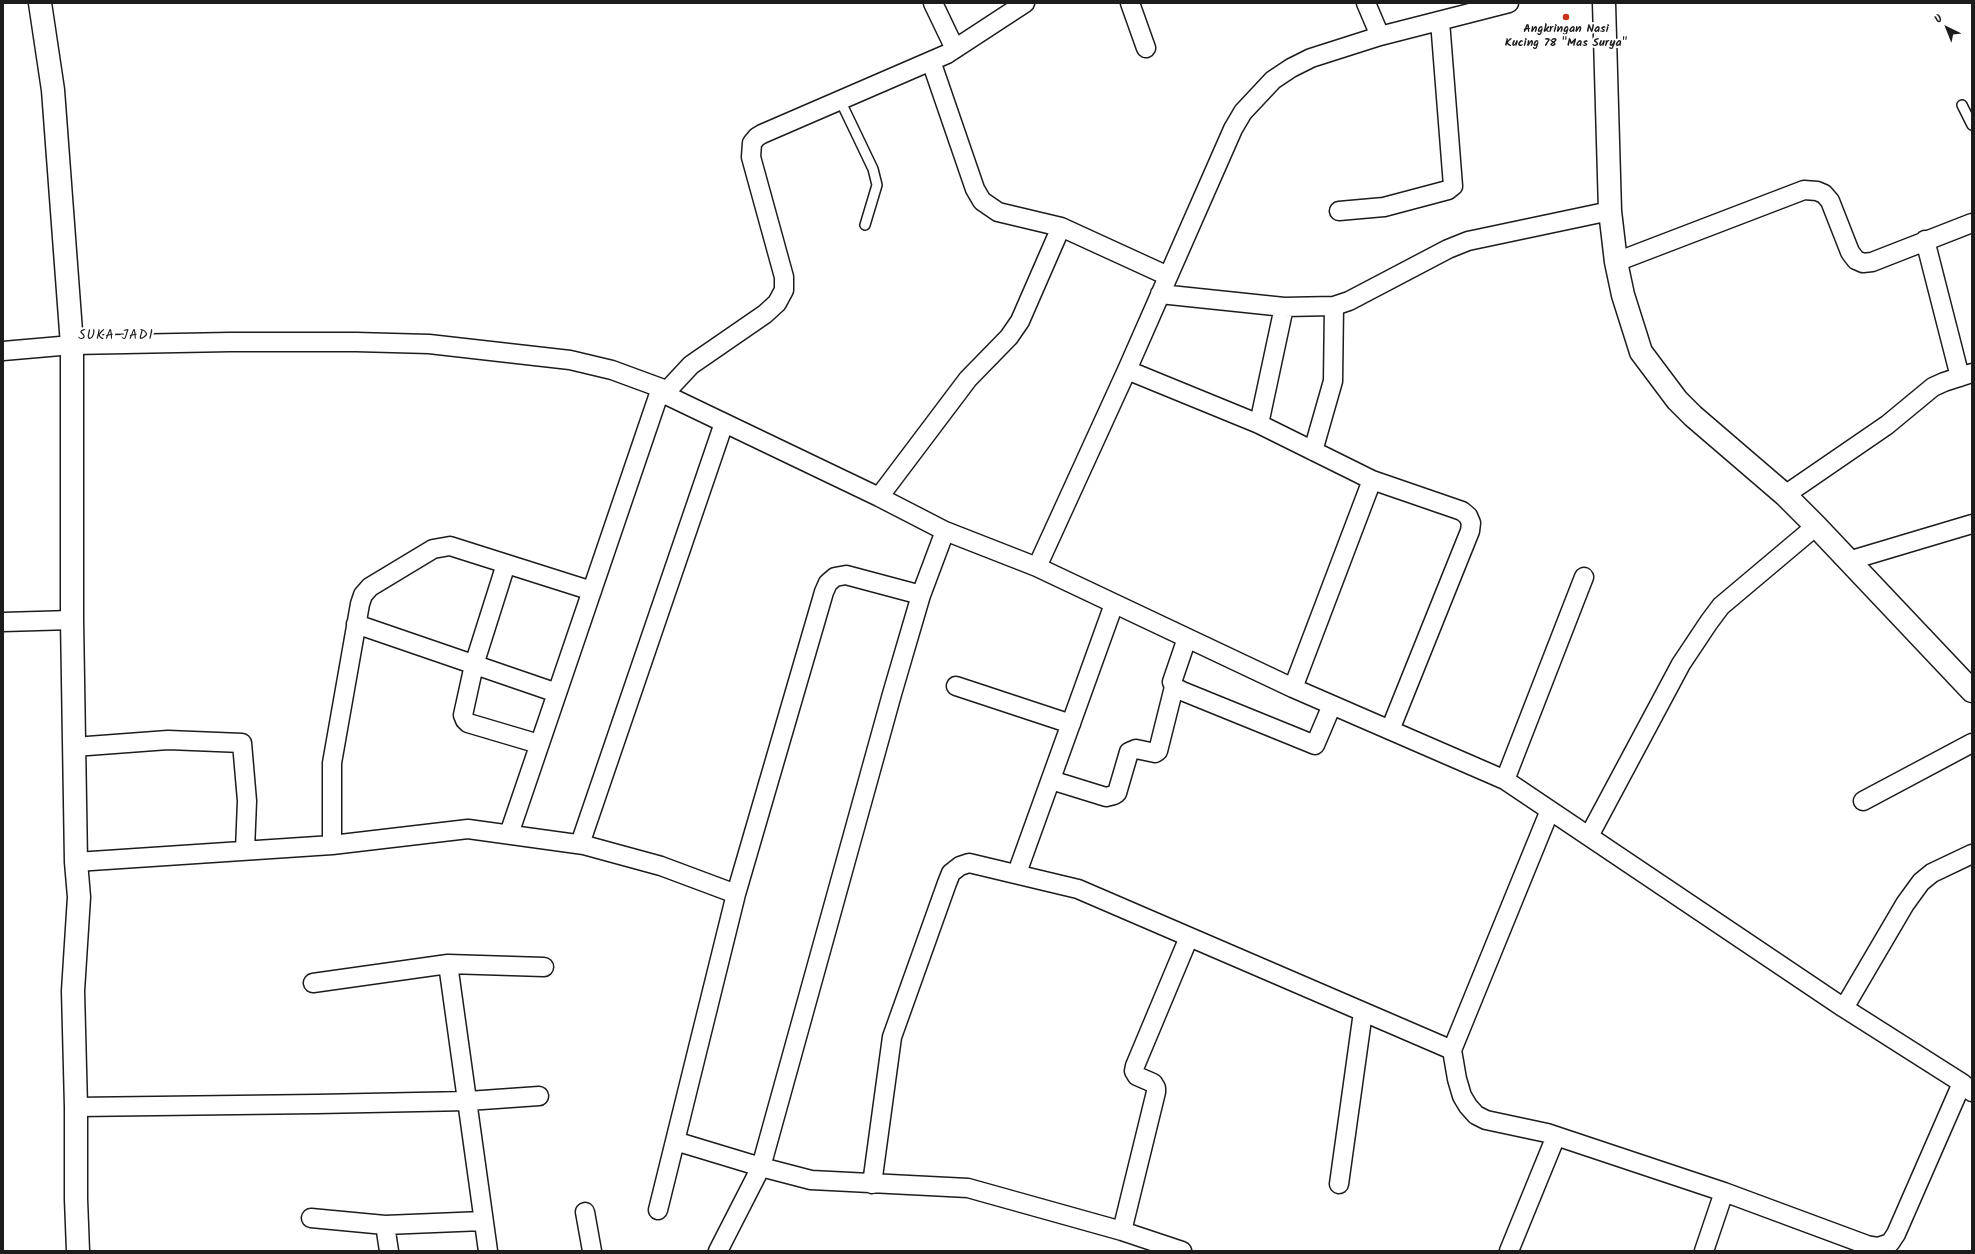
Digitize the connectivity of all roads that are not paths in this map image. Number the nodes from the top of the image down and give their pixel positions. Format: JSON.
{"nodes":[{"id":1,"x":40,"y":3,"type":"edge"},
{"id":2,"x":933,"y":3,"type":"edge"},
{"id":3,"x":1026,"y":3,"type":"edge"},
{"id":4,"x":1130,"y":3,"type":"edge"},
{"id":5,"x":1366,"y":3,"type":"edge"},
{"id":6,"x":1509,"y":3,"type":"edge"},
{"id":7,"x":1604,"y":3,"type":"edge"},
{"id":8,"x":1440,"y":22,"type":"junction"},
{"id":9,"x":1380,"y":36,"type":"junction"},
{"id":10,"x":1146,"y":48,"type":"dead end"},
{"id":11,"x":955,"y":49,"type":"junction"},
{"id":12,"x":932,"y":61,"type":"junction"},
{"id":13,"x":840,"y":100,"type":"junction"},
{"id":14,"x":1962,"y":105,"type":"dead end"},
{"id":15,"x":1972,"y":125,"type":"edge"},
{"id":16,"x":1339,"y":211,"type":"dead end"},
{"id":17,"x":1610,"y":211,"type":"junction"},
{"id":18,"x":1972,"y":222,"type":"edge"},
{"id":19,"x":865,"y":225,"type":"dead end"},
{"id":20,"x":1061,"y":227,"type":"junction"},
{"id":21,"x":1925,"y":240,"type":"junction"},
{"id":22,"x":1616,"y":262,"type":"junction"},
{"id":23,"x":1168,"y":276,"type":"junction"},
{"id":24,"x":1160,"y":294,"type":"junction"},
{"id":25,"x":1334,"y":306,"type":"junction"},
{"id":26,"x":1284,"y":307,"type":"junction"},
{"id":27,"x":72,"y":345,"type":"junction"},
{"id":28,"x":3,"y":351,"type":"edge"},
{"id":29,"x":1127,"y":370,"type":"junction"},
{"id":30,"x":1966,"y":375,"type":"edge"},
{"id":31,"x":663,"y":391,"type":"junction"},
{"id":32,"x":724,"y":423,"type":"junction"},
{"id":33,"x":1259,"y":424,"type":"junction"},
{"id":34,"x":1313,"y":451,"type":"junction"},
{"id":35,"x":1372,"y":480,"type":"junction"},
{"id":36,"x":1785,"y":495,"type":"junction"},
{"id":37,"x":879,"y":497,"type":"junction"},
{"id":38,"x":1972,"y":524,"type":"edge"},
{"id":39,"x":1816,"y":526,"type":"junction"},
{"id":40,"x":945,"y":531,"type":"junction"},
{"id":41,"x":1848,"y":561,"type":"junction"},
{"id":42,"x":506,"y":564,"type":"junction"},
{"id":43,"x":1037,"y":567,"type":"junction"},
{"id":44,"x":1584,"y":577,"type":"dead end"},
{"id":45,"x":592,"y":591,"type":"junction"},
{"id":46,"x":921,"y":595,"type":"junction"},
{"id":47,"x":1114,"y":604,"type":"junction"},
{"id":48,"x":72,"y":620,"type":"junction"},
{"id":49,"x":3,"y":622,"type":"edge"},
{"id":50,"x":356,"y":624,"type":"junction"},
{"id":51,"x":1187,"y":638,"type":"junction"},
{"id":52,"x":474,"y":665,"type":"junction"},
{"id":53,"x":956,"y":686,"type":"dead end"},
{"id":54,"x":1174,"y":687,"type":"junction"},
{"id":55,"x":1293,"y":688,"type":"junction"},
{"id":56,"x":1972,"y":691,"type":"edge"},
{"id":57,"x":557,"y":693,"type":"junction"},
{"id":58,"x":1332,"y":704,"type":"junction"},
{"id":59,"x":1071,"y":724,"type":"junction"},
{"id":60,"x":1390,"y":730,"type":"junction"},
{"id":61,"x":539,"y":744,"type":"junction"},
{"id":62,"x":1972,"y":744,"type":"edge"},
{"id":63,"x":74,"y":747,"type":"junction"},
{"id":64,"x":1051,"y":780,"type":"junction"},
{"id":65,"x":1505,"y":780,"type":"junction"},
{"id":66,"x":1864,"y":801,"type":"dead end"},
{"id":67,"x":1550,"y":810,"type":"junction"},
{"id":68,"x":509,"y":834,"type":"junction"},
{"id":69,"x":1589,"y":836,"type":"junction"},
{"id":70,"x":580,"y":844,"type":"junction"},
{"id":71,"x":332,"y":845,"type":"junction"},
{"id":72,"x":245,"y":850,"type":"junction"},
{"id":73,"x":1972,"y":854,"type":"edge"},
{"id":74,"x":76,"y":862,"type":"junction"},
{"id":75,"x":1017,"y":874,"type":"junction"},
{"id":76,"x":736,"y":894,"type":"junction"},
{"id":77,"x":1189,"y":937,"type":"junction"},
{"id":78,"x":448,"y":964,"type":"junction"},
{"id":79,"x":544,"y":967,"type":"dead end"},
{"id":80,"x":313,"y":983,"type":"dead end"},
{"id":81,"x":1844,"y":1008,"type":"junction"},
{"id":82,"x":1364,"y":1012,"type":"junction"},
{"id":83,"x":1452,"y":1050,"type":"junction"},
{"id":84,"x":1967,"y":1088,"type":"edge"},
{"id":85,"x":540,"y":1096,"type":"dead end"},
{"id":86,"x":468,"y":1101,"type":"junction"},
{"id":87,"x":76,"y":1107,"type":"junction"},
{"id":88,"x":1556,"y":1136,"type":"junction"},
{"id":89,"x":675,"y":1141,"type":"junction"},
{"id":90,"x":761,"y":1167,"type":"junction"},
{"id":91,"x":872,"y":1184,"type":"junction"},
{"id":92,"x":1339,"y":1184,"type":"dead end"},
{"id":93,"x":1724,"y":1192,"type":"junction"},
{"id":94,"x":658,"y":1210,"type":"dead end"},
{"id":95,"x":585,"y":1212,"type":"dead end"},
{"id":96,"x":311,"y":1218,"type":"dead end"},
{"id":97,"x":483,"y":1221,"type":"junction"},
{"id":98,"x":385,"y":1225,"type":"junction"},
{"id":99,"x":1122,"y":1231,"type":"junction"},
{"id":100,"x":78,"y":1251,"type":"edge"},
{"id":101,"x":389,"y":1251,"type":"edge"},
{"id":102,"x":488,"y":1251,"type":"edge"},
{"id":103,"x":592,"y":1251,"type":"edge"},
{"id":104,"x":718,"y":1251,"type":"edge"},
{"id":105,"x":1182,"y":1251,"type":"edge"},
{"id":106,"x":1509,"y":1251,"type":"edge"},
{"id":107,"x":1704,"y":1251,"type":"edge"}],
"edges":[{"from":1,"to":27,"type":"street"},
{"from":2,"to":11,"type":"street"},
{"from":3,"to":11,"type":"street"},
{"from":4,"to":10,"type":"street"},
{"from":5,"to":9,"type":"street"},
{"from":6,"to":8,"type":"street"},
{"from":7,"to":17,"type":"street"},
{"from":8,"to":9,"type":"street"},
{"from":8,"to":16,"type":"street"},
{"from":9,"to":23,"type":"street"},
{"from":11,"to":12,"type":"street"},
{"from":12,"to":13,"type":"street"},
{"from":12,"to":20,"type":"street"},
{"from":13,"to":19,"type":"lane"},
{"from":13,"to":31,"type":"street"},
{"from":14,"to":15,"type":"lane"},
{"from":17,"to":22,"type":"street"},
{"from":17,"to":25,"type":"street"},
{"from":18,"to":21,"type":"street"},
{"from":20,"to":23,"type":"street"},
{"from":20,"to":37,"type":"street"},
{"from":21,"to":22,"type":"street"},
{"from":21,"to":30,"type":"street"},
{"from":22,"to":36,"type":"street"},
{"from":23,"to":24,"type":"street"},
{"from":24,"to":26,"type":"street"},
{"from":24,"to":29,"type":"street"},
{"from":25,"to":26,"type":"street"},
{"from":25,"to":34,"type":"street"},
{"from":26,"to":33,"type":"street"},
{"from":27,"to":28,"type":"street"},
{"from":27,"to":31,"type":"street"},
{"from":27,"to":48,"type":"street"},
{"from":29,"to":33,"type":"street"},
{"from":29,"to":43,"type":"street"},
{"from":30,"to":36,"type":"street"},
{"from":31,"to":32,"type":"street"},
{"from":31,"to":45,"type":"street"},
{"from":32,"to":37,"type":"street"},
{"from":32,"to":70,"type":"street"},
{"from":33,"to":34,"type":"street"},
{"from":34,"to":35,"type":"street"},
{"from":35,"to":55,"type":"street"},
{"from":35,"to":60,"type":"street"},
{"from":36,"to":39,"type":"street"},
{"from":37,"to":40,"type":"street"},
{"from":38,"to":41,"type":"street"},
{"from":39,"to":41,"type":"street"},
{"from":39,"to":69,"type":"street"},
{"from":40,"to":43,"type":"street"},
{"from":40,"to":46,"type":"street"},
{"from":41,"to":56,"type":"street"},
{"from":42,"to":45,"type":"street"},
{"from":42,"to":50,"type":"street"},
{"from":42,"to":52,"type":"street"},
{"from":43,"to":47,"type":"street"},
{"from":44,"to":65,"type":"street"},
{"from":45,"to":57,"type":"street"},
{"from":46,"to":76,"type":"street"},
{"from":46,"to":90,"type":"street"},
{"from":47,"to":51,"type":"street"},
{"from":47,"to":59,"type":"street"},
{"from":48,"to":49,"type":"street"},
{"from":48,"to":63,"type":"street"},
{"from":50,"to":52,"type":"street"},
{"from":50,"to":71,"type":"street"},
{"from":51,"to":54,"type":"street"},
{"from":51,"to":55,"type":"street"},
{"from":52,"to":57,"type":"street"},
{"from":52,"to":61,"type":"street"},
{"from":53,"to":59,"type":"street"},
{"from":54,"to":58,"type":"street"},
{"from":54,"to":64,"type":"street"},
{"from":55,"to":58,"type":"street"},
{"from":57,"to":61,"type":"street"},
{"from":58,"to":60,"type":"street"},
{"from":59,"to":64,"type":"street"},
{"from":60,"to":65,"type":"street"},
{"from":61,"to":68,"type":"street"},
{"from":62,"to":66,"type":"street"},
{"from":63,"to":72,"type":"street"},
{"from":63,"to":74,"type":"street"},
{"from":64,"to":75,"type":"street"},
{"from":65,"to":67,"type":"street"},
{"from":67,"to":69,"type":"street"},
{"from":67,"to":83,"type":"street"},
{"from":68,"to":70,"type":"street"},
{"from":68,"to":71,"type":"street"},
{"from":69,"to":81,"type":"street"},
{"from":70,"to":76,"type":"street"},
{"from":71,"to":72,"type":"street"},
{"from":72,"to":74,"type":"street"},
{"from":73,"to":81,"type":"street"},
{"from":74,"to":87,"type":"street"},
{"from":75,"to":77,"type":"street"},
{"from":75,"to":91,"type":"street"},
{"from":76,"to":89,"type":"street"},
{"from":77,"to":82,"type":"street"},
{"from":77,"to":99,"type":"street"},
{"from":78,"to":79,"type":"street"},
{"from":78,"to":80,"type":"street"},
{"from":78,"to":86,"type":"street"},
{"from":81,"to":84,"type":"street"},
{"from":82,"to":83,"type":"street"},
{"from":82,"to":92,"type":"street"},
{"from":83,"to":88,"type":"street"},
{"from":84,"to":93,"type":"street"},
{"from":85,"to":86,"type":"street"},
{"from":86,"to":87,"type":"street"},
{"from":86,"to":97,"type":"street"},
{"from":87,"to":100,"type":"street"},
{"from":88,"to":93,"type":"street"},
{"from":88,"to":106,"type":"street"},
{"from":89,"to":90,"type":"street"},
{"from":89,"to":94,"type":"street"},
{"from":90,"to":91,"type":"street"},
{"from":90,"to":104,"type":"street"},
{"from":91,"to":99,"type":"street"},
{"from":93,"to":107,"type":"street"},
{"from":95,"to":103,"type":"street"},
{"from":96,"to":98,"type":"street"},
{"from":97,"to":98,"type":"street"},
{"from":97,"to":102,"type":"street"},
{"from":98,"to":101,"type":"street"},
{"from":99,"to":105,"type":"street"}]}
